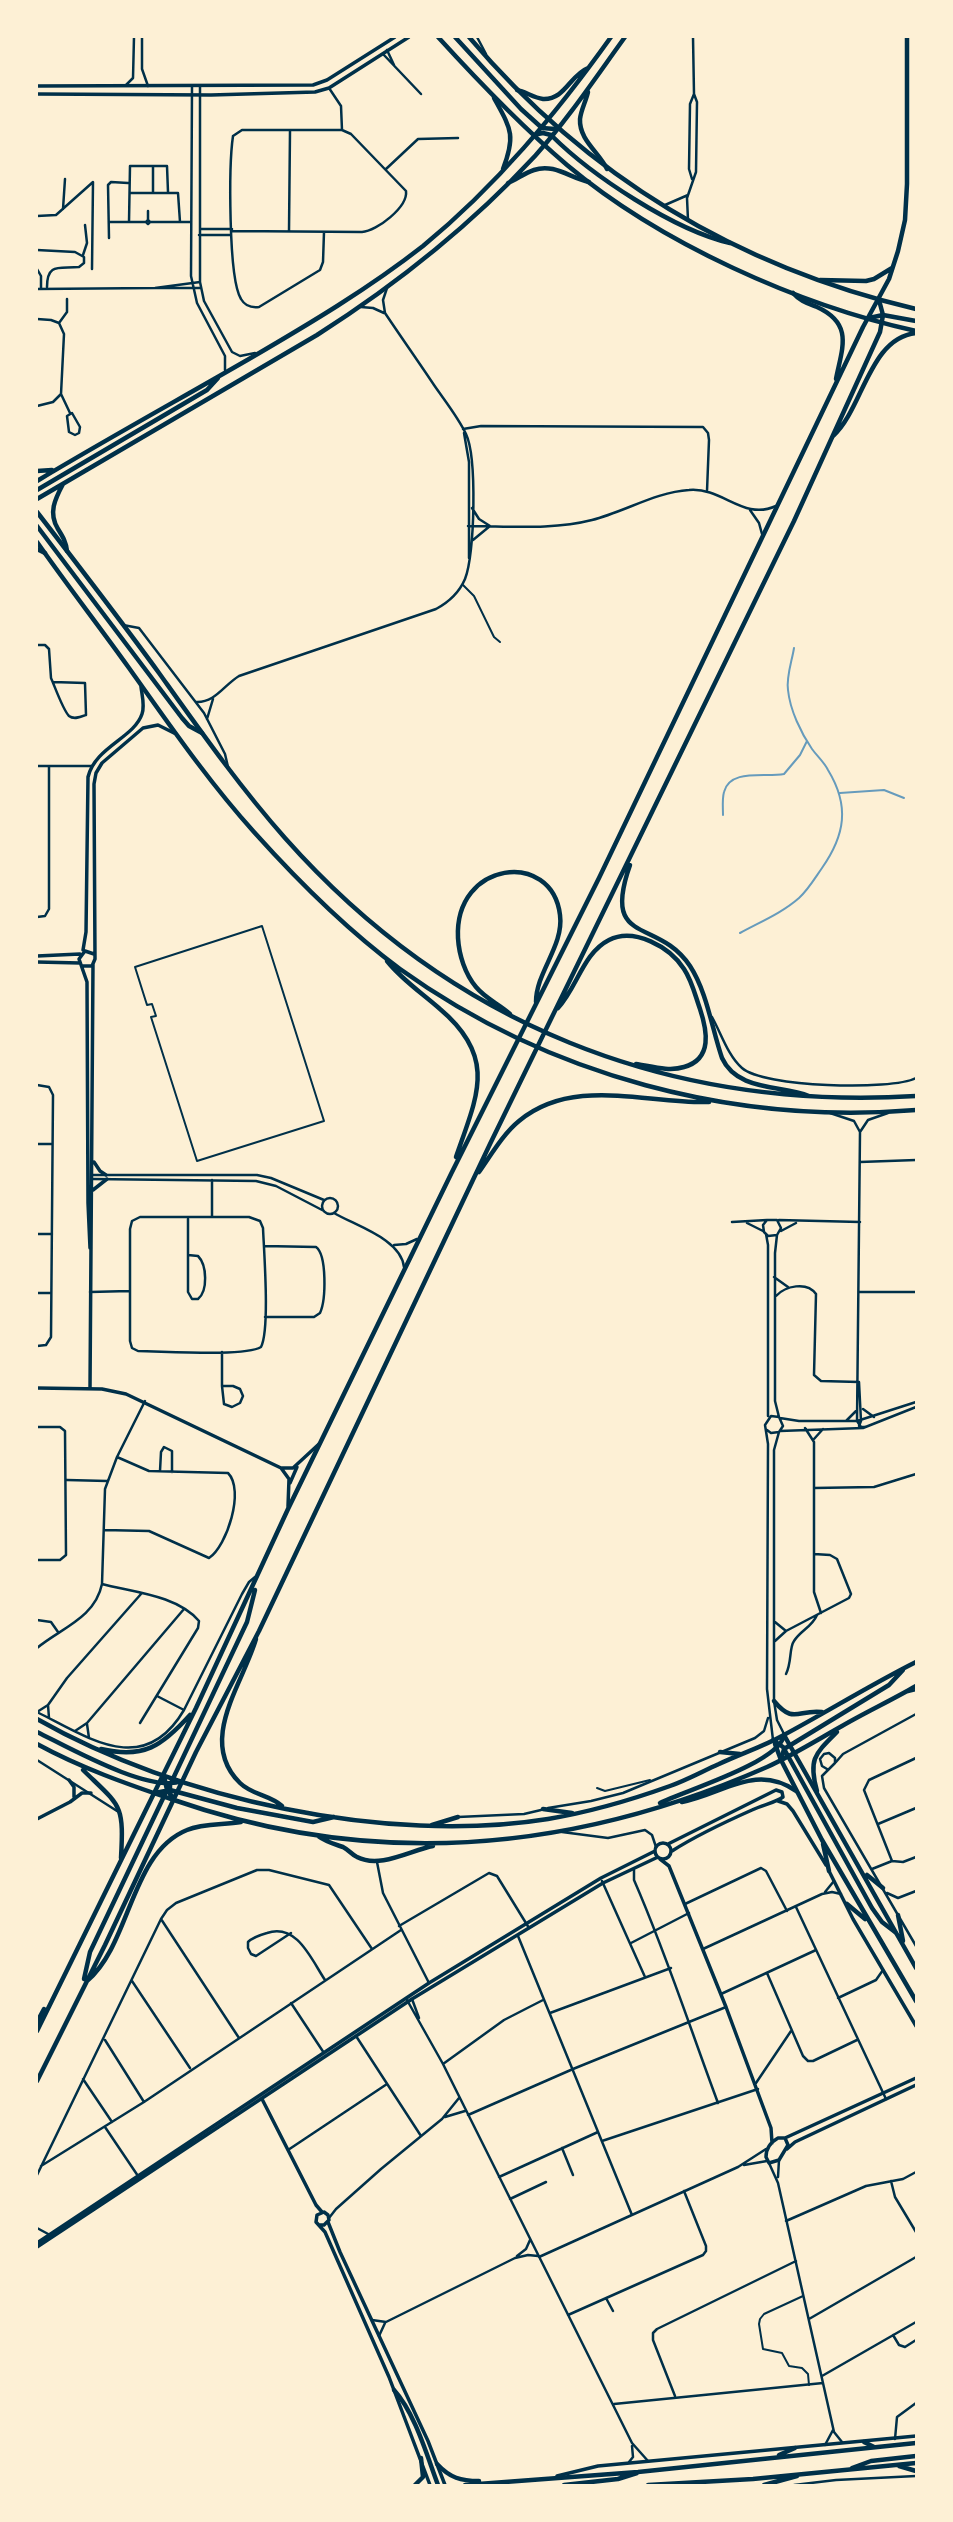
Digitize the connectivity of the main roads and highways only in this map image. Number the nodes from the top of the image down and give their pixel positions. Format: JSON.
{"nodes":[{"id":1,"x":438,"y":37,"type":"edge"},
{"id":2,"x":455,"y":37,"type":"edge"},
{"id":3,"x":469,"y":37,"type":"edge"},
{"id":4,"x":611,"y":37,"type":"edge"},
{"id":5,"x":625,"y":37,"type":"edge"},
{"id":6,"x":907,"y":37,"type":"edge"},
{"id":7,"x":589,"y":68,"type":"junction"},
{"id":8,"x":588,"y":89,"type":"junction"},
{"id":9,"x":517,"y":90,"type":"junction"},
{"id":10,"x":494,"y":98,"type":"junction"},
{"id":11,"x":549,"y":120,"type":"junction"},
{"id":12,"x":542,"y":128,"type":"junction"},
{"id":13,"x":558,"y":128,"type":"junction"},
{"id":14,"x":551,"y":135,"type":"junction"},
{"id":15,"x":535,"y":136,"type":"junction"},
{"id":16,"x":544,"y":144,"type":"junction"},
{"id":17,"x":607,"y":169,"type":"junction"},
{"id":18,"x":502,"y":172,"type":"junction"},
{"id":19,"x":589,"y":182,"type":"junction"},
{"id":20,"x":507,"y":183,"type":"junction"},
{"id":21,"x":730,"y":243,"type":"junction"},
{"id":22,"x":893,"y":267,"type":"junction"},
{"id":23,"x":820,"y":280,"type":"junction"},
{"id":24,"x":793,"y":293,"type":"junction"},
{"id":25,"x":879,"y":299,"type":"junction"},
{"id":26,"x":916,"y":309,"type":"edge"},
{"id":27,"x":883,"y":315,"type":"junction"},
{"id":28,"x":868,"y":318,"type":"junction"},
{"id":29,"x":916,"y":321,"type":"edge"},
{"id":30,"x":882,"y":323,"type":"junction"},
{"id":31,"x":916,"y":332,"type":"edge"},
{"id":32,"x":219,"y":377,"type":"junction"},
{"id":33,"x":836,"y":384,"type":"junction"},
{"id":34,"x":830,"y":439,"type":"junction"},
{"id":35,"x":56,"y":470,"type":"junction"},
{"id":36,"x":37,"y":471,"type":"edge"},
{"id":37,"x":37,"y":481,"type":"edge"},
{"id":38,"x":63,"y":484,"type":"junction"},
{"id":39,"x":37,"y":490,"type":"edge"},
{"id":40,"x":37,"y":499,"type":"edge"},
{"id":41,"x":37,"y":512,"type":"edge"},
{"id":42,"x":37,"y":526,"type":"edge"},
{"id":43,"x":37,"y":542,"type":"edge"},
{"id":44,"x":37,"y":549,"type":"edge"},
{"id":45,"x":67,"y":551,"type":"junction"},
{"id":46,"x":45,"y":553,"type":"junction"},
{"id":47,"x":202,"y":733,"type":"junction"},
{"id":48,"x":639,"y":840,"type":"junction"},
{"id":49,"x":382,"y":955,"type":"junction"},
{"id":50,"x":535,"y":1006,"type":"junction"},
{"id":51,"x":554,"y":1014,"type":"junction"},
{"id":52,"x":513,"y":1017,"type":"junction"},
{"id":53,"x":619,"y":1061,"type":"junction"},
{"id":54,"x":916,"y":1096,"type":"edge"},
{"id":55,"x":813,"y":1097,"type":"junction"},
{"id":56,"x":715,"y":1101,"type":"junction"},
{"id":57,"x":916,"y":1111,"type":"edge"},
{"id":58,"x":451,"y":1174,"type":"junction"},
{"id":59,"x":470,"y":1184,"type":"junction"},
{"id":60,"x":258,"y":1576,"type":"junction"},
{"id":61,"x":259,"y":1631,"type":"junction"},
{"id":62,"x":916,"y":1662,"type":"edge"},
{"id":63,"x":904,"y":1668,"type":"junction"},
{"id":64,"x":916,"y":1688,"type":"edge"},
{"id":65,"x":774,"y":1701,"type":"road end"},
{"id":66,"x":196,"y":1708,"type":"junction"},
{"id":67,"x":823,"y":1712,"type":"junction"},
{"id":68,"x":37,"y":1718,"type":"edge"},
{"id":69,"x":843,"y":1726,"type":"junction"},
{"id":70,"x":37,"y":1732,"type":"edge"},
{"id":71,"x":785,"y":1735,"type":"junction"},
{"id":72,"x":774,"y":1740,"type":"junction"},
{"id":73,"x":37,"y":1744,"type":"edge"},
{"id":74,"x":87,"y":1744,"type":"junction"},
{"id":75,"x":790,"y":1744,"type":"junction"},
{"id":76,"x":780,"y":1748,"type":"junction"},
{"id":77,"x":720,"y":1752,"type":"road end"},
{"id":78,"x":796,"y":1753,"type":"junction"},
{"id":79,"x":741,"y":1754,"type":"junction"},
{"id":80,"x":788,"y":1757,"type":"junction"},
{"id":81,"x":781,"y":1760,"type":"junction"},
{"id":82,"x":80,"y":1767,"type":"junction"},
{"id":83,"x":163,"y":1775,"type":"junction"},
{"id":84,"x":173,"y":1778,"type":"junction"},
{"id":85,"x":183,"y":1781,"type":"junction"},
{"id":86,"x":159,"y":1784,"type":"junction"},
{"id":87,"x":168,"y":1787,"type":"junction"},
{"id":88,"x":796,"y":1791,"type":"junction"},
{"id":89,"x":817,"y":1791,"type":"junction"},
{"id":90,"x":178,"y":1792,"type":"junction"},
{"id":91,"x":154,"y":1794,"type":"junction"},
{"id":92,"x":164,"y":1797,"type":"junction"},
{"id":93,"x":174,"y":1800,"type":"junction"},
{"id":94,"x":671,"y":1803,"type":"junction"},
{"id":95,"x":283,"y":1807,"type":"junction"},
{"id":96,"x":543,"y":1809,"type":"road end"},
{"id":97,"x":646,"y":1810,"type":"junction"},
{"id":98,"x":576,"y":1814,"type":"junction"},
{"id":99,"x":334,"y":1817,"type":"junction"},
{"id":100,"x":458,"y":1817,"type":"road end"},
{"id":101,"x":241,"y":1822,"type":"junction"},
{"id":102,"x":428,"y":1826,"type":"junction"},
{"id":103,"x":317,"y":1836,"type":"junction"},
{"id":104,"x":822,"y":1840,"type":"junction"},
{"id":105,"x":445,"y":1844,"type":"junction"},
{"id":106,"x":121,"y":1860,"type":"junction"},
{"id":107,"x":829,"y":1871,"type":"road end"},
{"id":108,"x":863,"y":1871,"type":"junction"},
{"id":109,"x":885,"y":1890,"type":"road end"},
{"id":110,"x":847,"y":1904,"type":"road end"},
{"id":111,"x":897,"y":1913,"type":"road end"},
{"id":112,"x":870,"y":1924,"type":"junction"},
{"id":113,"x":895,"y":1932,"type":"junction"},
{"id":114,"x":903,"y":1945,"type":"junction"},
{"id":115,"x":916,"y":1968,"type":"edge"},
{"id":116,"x":61,"y":1981,"type":"junction"},
{"id":117,"x":83,"y":1984,"type":"junction"},
{"id":118,"x":916,"y":2001,"type":"edge"},
{"id":119,"x":37,"y":2022,"type":"edge"},
{"id":120,"x":37,"y":2031,"type":"edge"},
{"id":121,"x":37,"y":2081,"type":"edge"},
{"id":122,"x":394,"y":2390,"type":"road end"},
{"id":123,"x":864,"y":2442,"type":"road end"},
{"id":124,"x":916,"y":2443,"type":"edge"},
{"id":125,"x":875,"y":2447,"type":"junction"},
{"id":126,"x":794,"y":2448,"type":"road end"},
{"id":127,"x":776,"y":2456,"type":"junction"},
{"id":128,"x":916,"y":2456,"type":"edge"},
{"id":129,"x":421,"y":2458,"type":"road end"},
{"id":130,"x":916,"y":2463,"type":"edge"},
{"id":131,"x":437,"y":2464,"type":"road end"},
{"id":132,"x":895,"y":2465,"type":"junction"},
{"id":133,"x":848,"y":2470,"type":"junction"},
{"id":134,"x":638,"y":2472,"type":"junction"},
{"id":135,"x":801,"y":2474,"type":"junction"},
{"id":136,"x":916,"y":2474,"type":"edge"},
{"id":137,"x":515,"y":2480,"type":"junction"},
{"id":138,"x":717,"y":2483,"type":"edge"},
{"id":139,"x":415,"y":2485,"type":"edge"},
{"id":140,"x":438,"y":2485,"type":"edge"},
{"id":141,"x":465,"y":2485,"type":"edge"},
{"id":142,"x":565,"y":2485,"type":"edge"},
{"id":143,"x":648,"y":2485,"type":"edge"},
{"id":144,"x":764,"y":2485,"type":"edge"}],
"edges":[{"from":1,"to":10,"type":"main road"},
{"from":2,"to":12,"type":"main road"},
{"from":3,"to":9,"type":"main road"},
{"from":4,"to":7,"type":"main road"},
{"from":5,"to":8,"type":"main road"},
{"from":6,"to":22,"type":"main road"},
{"from":7,"to":9,"type":"main road"},
{"from":7,"to":11,"type":"main road"},
{"from":8,"to":13,"type":"main road"},
{"from":8,"to":17,"type":"main road"},
{"from":9,"to":11,"type":"main road"},
{"from":10,"to":15,"type":"main road"},
{"from":10,"to":18,"type":"main road"},
{"from":11,"to":12,"type":"main road"},
{"from":11,"to":13,"type":"main road"},
{"from":12,"to":13,"type":"main road"},
{"from":12,"to":15,"type":"main road"},
{"from":13,"to":14,"type":"main road"},
{"from":13,"to":17,"type":"main road"},
{"from":14,"to":15,"type":"main road"},
{"from":14,"to":16,"type":"main road"},
{"from":14,"to":21,"type":"main road"},
{"from":15,"to":16,"type":"main road"},
{"from":15,"to":18,"type":"main road"},
{"from":16,"to":19,"type":"main road"},
{"from":16,"to":20,"type":"main road"},
{"from":17,"to":21,"type":"main road"},
{"from":18,"to":32,"type":"main road"},
{"from":19,"to":20,"type":"main road"},
{"from":19,"to":24,"type":"main road"},
{"from":20,"to":38,"type":"main road"},
{"from":21,"to":23,"type":"main road"},
{"from":22,"to":23,"type":"main road"},
{"from":22,"to":25,"type":"main road"},
{"from":23,"to":25,"type":"main road"},
{"from":24,"to":28,"type":"main road"},
{"from":24,"to":33,"type":"main road"},
{"from":25,"to":26,"type":"main road"},
{"from":25,"to":27,"type":"main road"},
{"from":25,"to":28,"type":"main road"},
{"from":27,"to":28,"type":"main road"},
{"from":27,"to":29,"type":"main road"},
{"from":27,"to":30,"type":"main road"},
{"from":28,"to":30,"type":"main road"},
{"from":28,"to":33,"type":"main road"},
{"from":30,"to":31,"type":"main road"},
{"from":30,"to":34,"type":"main road"},
{"from":31,"to":34,"type":"main road"},
{"from":32,"to":35,"type":"main road"},
{"from":32,"to":39,"type":"main road"},
{"from":33,"to":50,"type":"main road"},
{"from":34,"to":48,"type":"main road"},
{"from":35,"to":36,"type":"main road"},
{"from":35,"to":37,"type":"main road"},
{"from":38,"to":40,"type":"main road"},
{"from":38,"to":45,"type":"main road"},
{"from":41,"to":45,"type":"main road"},
{"from":42,"to":47,"type":"main road"},
{"from":43,"to":46,"type":"main road"},
{"from":44,"to":46,"type":"main road"},
{"from":45,"to":47,"type":"main road"},
{"from":46,"to":49,"type":"main road"},
{"from":47,"to":52,"type":"main road"},
{"from":48,"to":51,"type":"main road"},
{"from":48,"to":55,"type":"main road"},
{"from":49,"to":56,"type":"main road"},
{"from":49,"to":58,"type":"main road"},
{"from":50,"to":52,"type":"main road"},
{"from":50,"to":58,"type":"main road"},
{"from":51,"to":53,"type":"main road"},
{"from":51,"to":59,"type":"main road"},
{"from":52,"to":53,"type":"main road"},
{"from":53,"to":55,"type":"main road"},
{"from":54,"to":55,"type":"main road"},
{"from":56,"to":57,"type":"main road"},
{"from":56,"to":59,"type":"main road"},
{"from":58,"to":60,"type":"main road"},
{"from":59,"to":61,"type":"main road"},
{"from":60,"to":66,"type":"main road"},
{"from":60,"to":84,"type":"main road"},
{"from":61,"to":85,"type":"main road"},
{"from":61,"to":95,"type":"main road"},
{"from":62,"to":63,"type":"main road"},
{"from":63,"to":67,"type":"main road"},
{"from":63,"to":75,"type":"main road"},
{"from":64,"to":69,"type":"main road"},
{"from":65,"to":67,"type":"main road"},
{"from":66,"to":74,"type":"main road"},
{"from":66,"to":83,"type":"main road"},
{"from":67,"to":71,"type":"main road"},
{"from":68,"to":74,"type":"main road"},
{"from":69,"to":78,"type":"main road"},
{"from":69,"to":89,"type":"main road"},
{"from":70,"to":86,"type":"main road"},
{"from":71,"to":72,"type":"main road"},
{"from":71,"to":75,"type":"main road"},
{"from":71,"to":76,"type":"main road"},
{"from":72,"to":76,"type":"main road"},
{"from":72,"to":79,"type":"main road"},
{"from":73,"to":82,"type":"main road"},
{"from":74,"to":83,"type":"main road"},
{"from":75,"to":76,"type":"main road"},
{"from":75,"to":78,"type":"main road"},
{"from":76,"to":80,"type":"main road"},
{"from":76,"to":81,"type":"main road"},
{"from":76,"to":97,"type":"main road"},
{"from":77,"to":79,"type":"main road"},
{"from":78,"to":80,"type":"main road"},
{"from":78,"to":89,"type":"main road"},
{"from":79,"to":98,"type":"main road"},
{"from":80,"to":81,"type":"main road"},
{"from":80,"to":113,"type":"main road"},
{"from":81,"to":88,"type":"main road"},
{"from":81,"to":94,"type":"main road"},
{"from":82,"to":91,"type":"main road"},
{"from":82,"to":106,"type":"main road"},
{"from":83,"to":84,"type":"main road"},
{"from":83,"to":86,"type":"main road"},
{"from":83,"to":87,"type":"main road"},
{"from":84,"to":85,"type":"main road"},
{"from":84,"to":87,"type":"main road"},
{"from":85,"to":87,"type":"main road"},
{"from":85,"to":90,"type":"main road"},
{"from":85,"to":95,"type":"main road"},
{"from":86,"to":87,"type":"main road"},
{"from":86,"to":91,"type":"main road"},
{"from":87,"to":90,"type":"main road"},
{"from":87,"to":91,"type":"main road"},
{"from":87,"to":92,"type":"main road"},
{"from":87,"to":93,"type":"main road"},
{"from":88,"to":94,"type":"main road"},
{"from":88,"to":104,"type":"main road"},
{"from":89,"to":108,"type":"main road"},
{"from":90,"to":93,"type":"main road"},
{"from":90,"to":99,"type":"main road"},
{"from":91,"to":92,"type":"main road"},
{"from":91,"to":106,"type":"main road"},
{"from":92,"to":93,"type":"main road"},
{"from":92,"to":117,"type":"main road"},
{"from":93,"to":101,"type":"main road"},
{"from":93,"to":117,"type":"main road"},
{"from":94,"to":97,"type":"main road"},
{"from":95,"to":99,"type":"main road"},
{"from":96,"to":98,"type":"main road"},
{"from":97,"to":105,"type":"main road"},
{"from":98,"to":102,"type":"main road"},
{"from":99,"to":102,"type":"main road"},
{"from":100,"to":102,"type":"main road"},
{"from":101,"to":103,"type":"main road"},
{"from":101,"to":117,"type":"main road"},
{"from":103,"to":105,"type":"main road"},
{"from":103,"to":105,"type":"main road"},
{"from":104,"to":107,"type":"main road"},
{"from":104,"to":112,"type":"main road"},
{"from":106,"to":116,"type":"main road"},
{"from":108,"to":109,"type":"main road"},
{"from":108,"to":113,"type":"main road"},
{"from":110,"to":112,"type":"main road"},
{"from":111,"to":114,"type":"main road"},
{"from":112,"to":118,"type":"main road"},
{"from":113,"to":114,"type":"main road"},
{"from":114,"to":115,"type":"main road"},
{"from":116,"to":119,"type":"main road"},
{"from":116,"to":120,"type":"main road"},
{"from":117,"to":121,"type":"main road"},
{"from":122,"to":140,"type":"main road"},
{"from":123,"to":125,"type":"main road"},
{"from":124,"to":125,"type":"main road"},
{"from":125,"to":127,"type":"main road"},
{"from":126,"to":127,"type":"main road"},
{"from":127,"to":134,"type":"main road"},
{"from":128,"to":133,"type":"main road"},
{"from":129,"to":139,"type":"main road"},
{"from":130,"to":132,"type":"main road"},
{"from":131,"to":137,"type":"main road"},
{"from":132,"to":133,"type":"main road"},
{"from":132,"to":136,"type":"main road"},
{"from":133,"to":135,"type":"main road"},
{"from":134,"to":137,"type":"main road"},
{"from":134,"to":142,"type":"main road"},
{"from":135,"to":138,"type":"main road"},
{"from":135,"to":144,"type":"main road"},
{"from":137,"to":141,"type":"main road"},
{"from":138,"to":143,"type":"main road"}]}
